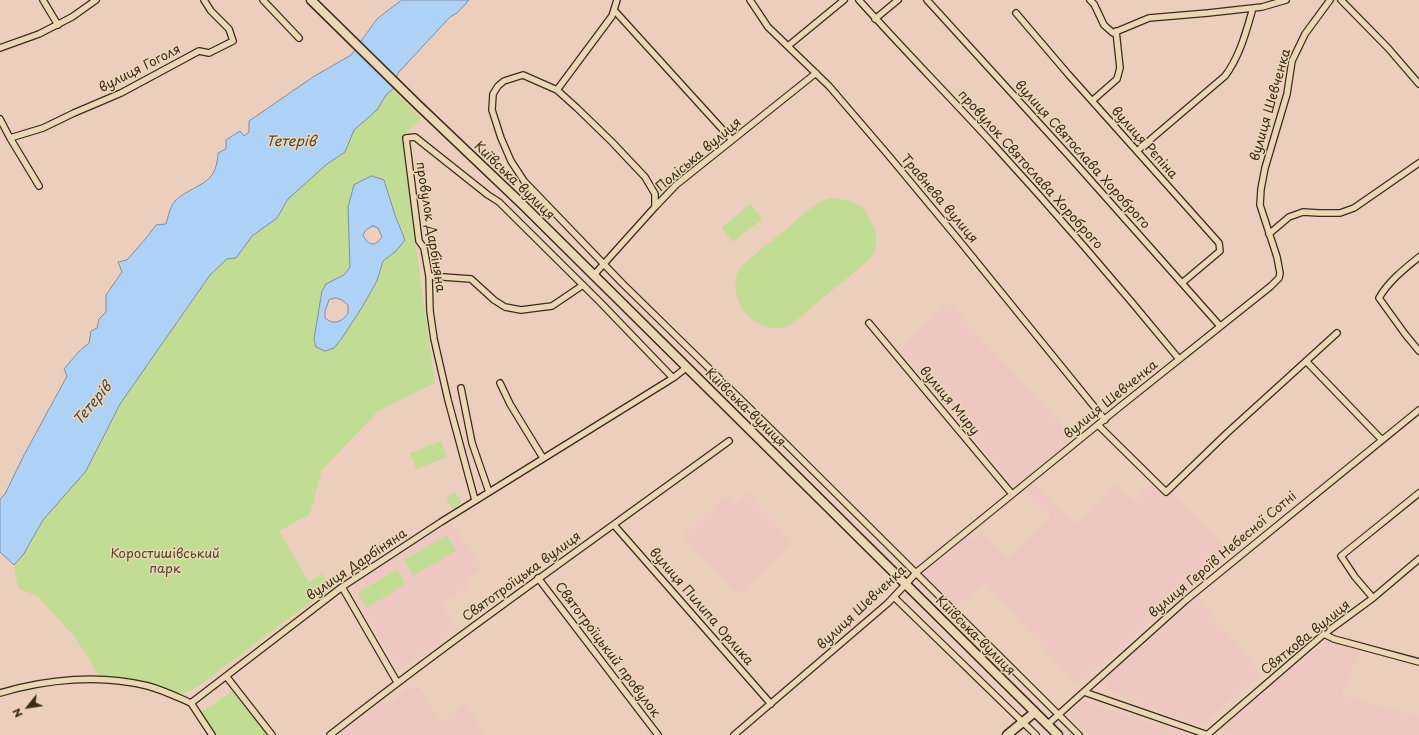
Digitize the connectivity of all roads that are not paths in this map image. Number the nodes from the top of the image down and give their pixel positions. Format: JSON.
{"nodes":[{"id":1,"x":43,"y":0,"type":"edge"},
{"id":2,"x":96,"y":0,"type":"edge"},
{"id":3,"x":204,"y":0,"type":"edge"},
{"id":4,"x":263,"y":0,"type":"edge"},
{"id":5,"x":311,"y":0,"type":"edge"},
{"id":6,"x":617,"y":0,"type":"edge"},
{"id":7,"x":750,"y":0,"type":"edge"},
{"id":8,"x":844,"y":0,"type":"edge"},
{"id":9,"x":859,"y":0,"type":"edge"},
{"id":10,"x":898,"y":0,"type":"edge"},
{"id":11,"x":927,"y":0,"type":"edge"},
{"id":12,"x":1090,"y":0,"type":"edge"},
{"id":13,"x":1286,"y":0,"type":"edge"},
{"id":14,"x":1330,"y":0,"type":"edge"},
{"id":15,"x":1341,"y":0,"type":"edge"},
{"id":16,"x":1253,"y":8,"type":"junction"},
{"id":17,"x":614,"y":10,"type":"junction"},
{"id":18,"x":1016,"y":13,"type":"dead end"},
{"id":19,"x":876,"y":18,"type":"junction"},
{"id":20,"x":58,"y":25,"type":"junction"},
{"id":21,"x":1116,"y":31,"type":"junction"},
{"id":22,"x":299,"y":38,"type":"dead end"},
{"id":23,"x":788,"y":46,"type":"junction"},
{"id":24,"x":0,"y":48,"type":"edge"},
{"id":25,"x":816,"y":73,"type":"junction"},
{"id":26,"x":1419,"y":84,"type":"edge"},
{"id":27,"x":556,"y":90,"type":"junction"},
{"id":28,"x":1092,"y":101,"type":"junction"},
{"id":29,"x":0,"y":119,"type":"edge"},
{"id":30,"x":10,"y":138,"type":"junction"},
{"id":31,"x":732,"y":140,"type":"junction"},
{"id":32,"x":1137,"y":151,"type":"junction"},
{"id":33,"x":1419,"y":163,"type":"edge"},
{"id":34,"x":39,"y":186,"type":"dead end"},
{"id":35,"x":654,"y":207,"type":"junction"},
{"id":36,"x":1269,"y":234,"type":"junction"},
{"id":37,"x":1419,"y":257,"type":"edge"},
{"id":38,"x":604,"y":263,"type":"junction"},
{"id":39,"x":429,"y":276,"type":"junction"},
{"id":40,"x":593,"y":276,"type":"junction"},
{"id":41,"x":1182,"y":283,"type":"junction"},
{"id":42,"x":583,"y":285,"type":"junction"},
{"id":43,"x":869,"y":323,"type":"dead end"},
{"id":44,"x":1220,"y":326,"type":"junction"},
{"id":45,"x":1337,"y":333,"type":"dead end"},
{"id":46,"x":1419,"y":351,"type":"edge"},
{"id":47,"x":1179,"y":359,"type":"junction"},
{"id":48,"x":1306,"y":361,"type":"junction"},
{"id":49,"x":686,"y":368,"type":"junction"},
{"id":50,"x":673,"y":378,"type":"junction"},
{"id":51,"x":500,"y":383,"type":"dead end"},
{"id":52,"x":461,"y":388,"type":"dead end"},
{"id":53,"x":1419,"y":410,"type":"edge"},
{"id":54,"x":1105,"y":420,"type":"junction"},
{"id":55,"x":1098,"y":426,"type":"junction"},
{"id":56,"x":729,"y":440,"type":"dead end"},
{"id":57,"x":1382,"y":440,"type":"junction"},
{"id":58,"x":543,"y":458,"type":"junction"},
{"id":59,"x":488,"y":492,"type":"junction"},
{"id":60,"x":1419,"y":493,"type":"edge"},
{"id":61,"x":1012,"y":494,"type":"junction"},
{"id":62,"x":475,"y":500,"type":"junction"},
{"id":63,"x":614,"y":525,"type":"junction"},
{"id":64,"x":1419,"y":558,"type":"edge"},
{"id":65,"x":916,"y":573,"type":"junction"},
{"id":66,"x":538,"y":578,"type":"junction"},
{"id":67,"x":906,"y":584,"type":"junction"},
{"id":68,"x":342,"y":587,"type":"junction"},
{"id":69,"x":894,"y":597,"type":"junction"},
{"id":70,"x":1373,"y":598,"type":"junction"},
{"id":71,"x":1324,"y":634,"type":"junction"},
{"id":72,"x":1419,"y":662,"type":"edge"},
{"id":73,"x":226,"y":676,"type":"junction"},
{"id":74,"x":397,"y":682,"type":"junction"},
{"id":75,"x":1084,"y":692,"type":"junction"},
{"id":76,"x":0,"y":693,"type":"edge"},
{"id":77,"x":191,"y":703,"type":"junction"},
{"id":78,"x":771,"y":704,"type":"junction"},
{"id":79,"x":1035,"y":712,"type":"junction"},
{"id":80,"x":1058,"y":715,"type":"junction"},
{"id":81,"x":1023,"y":722,"type":"junction"},
{"id":82,"x":1048,"y":724,"type":"junction"},
{"id":83,"x":212,"y":735,"type":"edge"},
{"id":84,"x":272,"y":735,"type":"edge"},
{"id":85,"x":330,"y":735,"type":"edge"},
{"id":86,"x":658,"y":735,"type":"edge"},
{"id":87,"x":734,"y":735,"type":"edge"},
{"id":88,"x":1007,"y":735,"type":"edge"},
{"id":89,"x":1036,"y":735,"type":"edge"},
{"id":90,"x":1058,"y":735,"type":"edge"},
{"id":91,"x":1079,"y":735,"type":"edge"},
{"id":92,"x":1207,"y":735,"type":"edge"}],
"edges":[{"from":1,"to":20,"type":"street"},
{"from":2,"to":20,"type":"street"},
{"from":3,"to":30,"type":"street","name":"вулиця Гоголя"},
{"from":4,"to":22,"type":"street"},
{"from":5,"to":40,"type":"main road","name":"Київська вулиця"},
{"from":6,"to":17,"type":"street"},
{"from":7,"to":23,"type":"street","name":"Травнева вулиця"},
{"from":8,"to":23,"type":"street"},
{"from":9,"to":19,"type":"street","name":"провулок Святослава Хороброго"},
{"from":10,"to":19,"type":"street"},
{"from":11,"to":41,"type":"street","name":"вулиця Святослава Хороброго"},
{"from":12,"to":21,"type":"street"},
{"from":13,"to":16,"type":"street"},
{"from":14,"to":36,"type":"street","name":"вулиця Шевченка"},
{"from":15,"to":26,"type":"street"},
{"from":16,"to":21,"type":"street"},
{"from":16,"to":32,"type":"street"},
{"from":17,"to":27,"type":"street"},
{"from":17,"to":31,"type":"street"},
{"from":18,"to":28,"type":"street","name":"вулиця Рєпіна"},
{"from":19,"to":47,"type":"street","name":"провулок Святослава Хороброго"},
{"from":20,"to":24,"type":"street"},
{"from":21,"to":28,"type":"street"},
{"from":23,"to":25,"type":"street","name":"Травнева вулиця"},
{"from":25,"to":31,"type":"street","name":"Поліська вулиця"},
{"from":25,"to":54,"type":"street","name":"Травнева вулиця"},
{"from":27,"to":35,"type":"street"},
{"from":27,"to":38,"type":"street","name":"Київська вулиця"},
{"from":28,"to":32,"type":"street","name":"вулиця Рєпіна"},
{"from":29,"to":30,"type":"street"},
{"from":30,"to":34,"type":"street"},
{"from":31,"to":35,"type":"street","name":"Поліська вулиця"},
{"from":32,"to":41,"type":"street","name":"вулиця Рєпіна"},
{"from":33,"to":36,"type":"street"},
{"from":35,"to":38,"type":"street","name":"Поліська вулиця"},
{"from":36,"to":44,"type":"street","name":"вулиця Шевченка"},
{"from":37,"to":46,"type":"street"},
{"from":38,"to":40,"type":"street","name":"Поліська вулиця"},
{"from":38,"to":65,"type":"street","name":"Київська вулиця"},
{"from":39,"to":42,"type":"street"},
{"from":39,"to":42,"type":"street","name":"провулок Дарбіняна"},
{"from":39,"to":62,"type":"street","name":"провулок Дарбіняна"},
{"from":40,"to":49,"type":"main road","name":"Київська вулиця"},
{"from":41,"to":44,"type":"street","name":"вулиця Святослава Хороброго"},
{"from":42,"to":50,"type":"street"},
{"from":43,"to":61,"type":"street","name":"вулиця Миру"},
{"from":44,"to":47,"type":"street","name":"вулиця Шевченка"},
{"from":45,"to":48,"type":"street"},
{"from":47,"to":54,"type":"street","name":"вулиця Шевченка"},
{"from":48,"to":55,"type":"street"},
{"from":48,"to":57,"type":"street"},
{"from":49,"to":50,"type":"street","name":"вулиця Дарбіняна"},
{"from":49,"to":67,"type":"main road","name":"Київська вулиця"},
{"from":50,"to":58,"type":"street","name":"вулиця Дарбіняна"},
{"from":51,"to":58,"type":"street"},
{"from":52,"to":59,"type":"street"},
{"from":53,"to":57,"type":"street","name":"вулиця Героїв Небесної Сотні"},
{"from":54,"to":55,"type":"street","name":"вулиця Шевченка"},
{"from":55,"to":61,"type":"street","name":"вулиця Шевченка"},
{"from":56,"to":63,"type":"street","name":"Святотроїцька вулиця"},
{"from":57,"to":75,"type":"street","name":"вулиця Героїв Небесної Сотні"},
{"from":58,"to":59,"type":"street","name":"вулиця Дарбіняна"},
{"from":59,"to":62,"type":"street","name":"вулиця Дарбіняна"},
{"from":60,"to":70,"type":"street"},
{"from":61,"to":65,"type":"street","name":"вулиця Шевченка"},
{"from":62,"to":68,"type":"street","name":"вулиця Дарбіняна"},
{"from":63,"to":66,"type":"street","name":"Святотроїцька вулиця"},
{"from":63,"to":78,"type":"street","name":"вулиця Пилипа Орлика"},
{"from":64,"to":70,"type":"street","name":"Святкова вулиця"},
{"from":65,"to":67,"type":"street","name":"вулиця Шевченка"},
{"from":65,"to":80,"type":"street","name":"Київська вулиця"},
{"from":66,"to":74,"type":"street","name":"Святотроїцька вулиця"},
{"from":66,"to":86,"type":"street","name":"Святотроїцький провулок"},
{"from":67,"to":69,"type":"street","name":"вулиця Шевченка"},
{"from":67,"to":79,"type":"main road","name":"Київська вулиця"},
{"from":68,"to":73,"type":"street","name":"вулиця Дарбіняна"},
{"from":68,"to":74,"type":"street"},
{"from":69,"to":78,"type":"street","name":"вулиця Шевченка"},
{"from":69,"to":81,"type":"street"},
{"from":70,"to":71,"type":"street","name":"Святкова вулиця"},
{"from":71,"to":72,"type":"street"},
{"from":71,"to":92,"type":"street","name":"Святкова вулиця"},
{"from":73,"to":77,"type":"street","name":"вулиця Дарбіняна"},
{"from":73,"to":84,"type":"street"},
{"from":74,"to":85,"type":"street","name":"Святотроїцька вулиця"},
{"from":75,"to":80,"type":"street","name":"вулиця Героїв Небесної Сотні"},
{"from":75,"to":92,"type":"street"},
{"from":76,"to":77,"type":"street"},
{"from":77,"to":83,"type":"street"},
{"from":78,"to":87,"type":"street","name":"вулиця Шевченка"},
{"from":79,"to":81,"type":"main road"},
{"from":79,"to":82,"type":"main road","name":"Київська вулиця"},
{"from":80,"to":82,"type":"street","name":"вулиця Героїв Небесної Сотні"},
{"from":80,"to":91,"type":"street","name":"Київська вулиця"},
{"from":81,"to":88,"type":"main road"},
{"from":81,"to":89,"type":"street"},
{"from":82,"to":90,"type":"main road","name":"Київська вулиця"}]}
